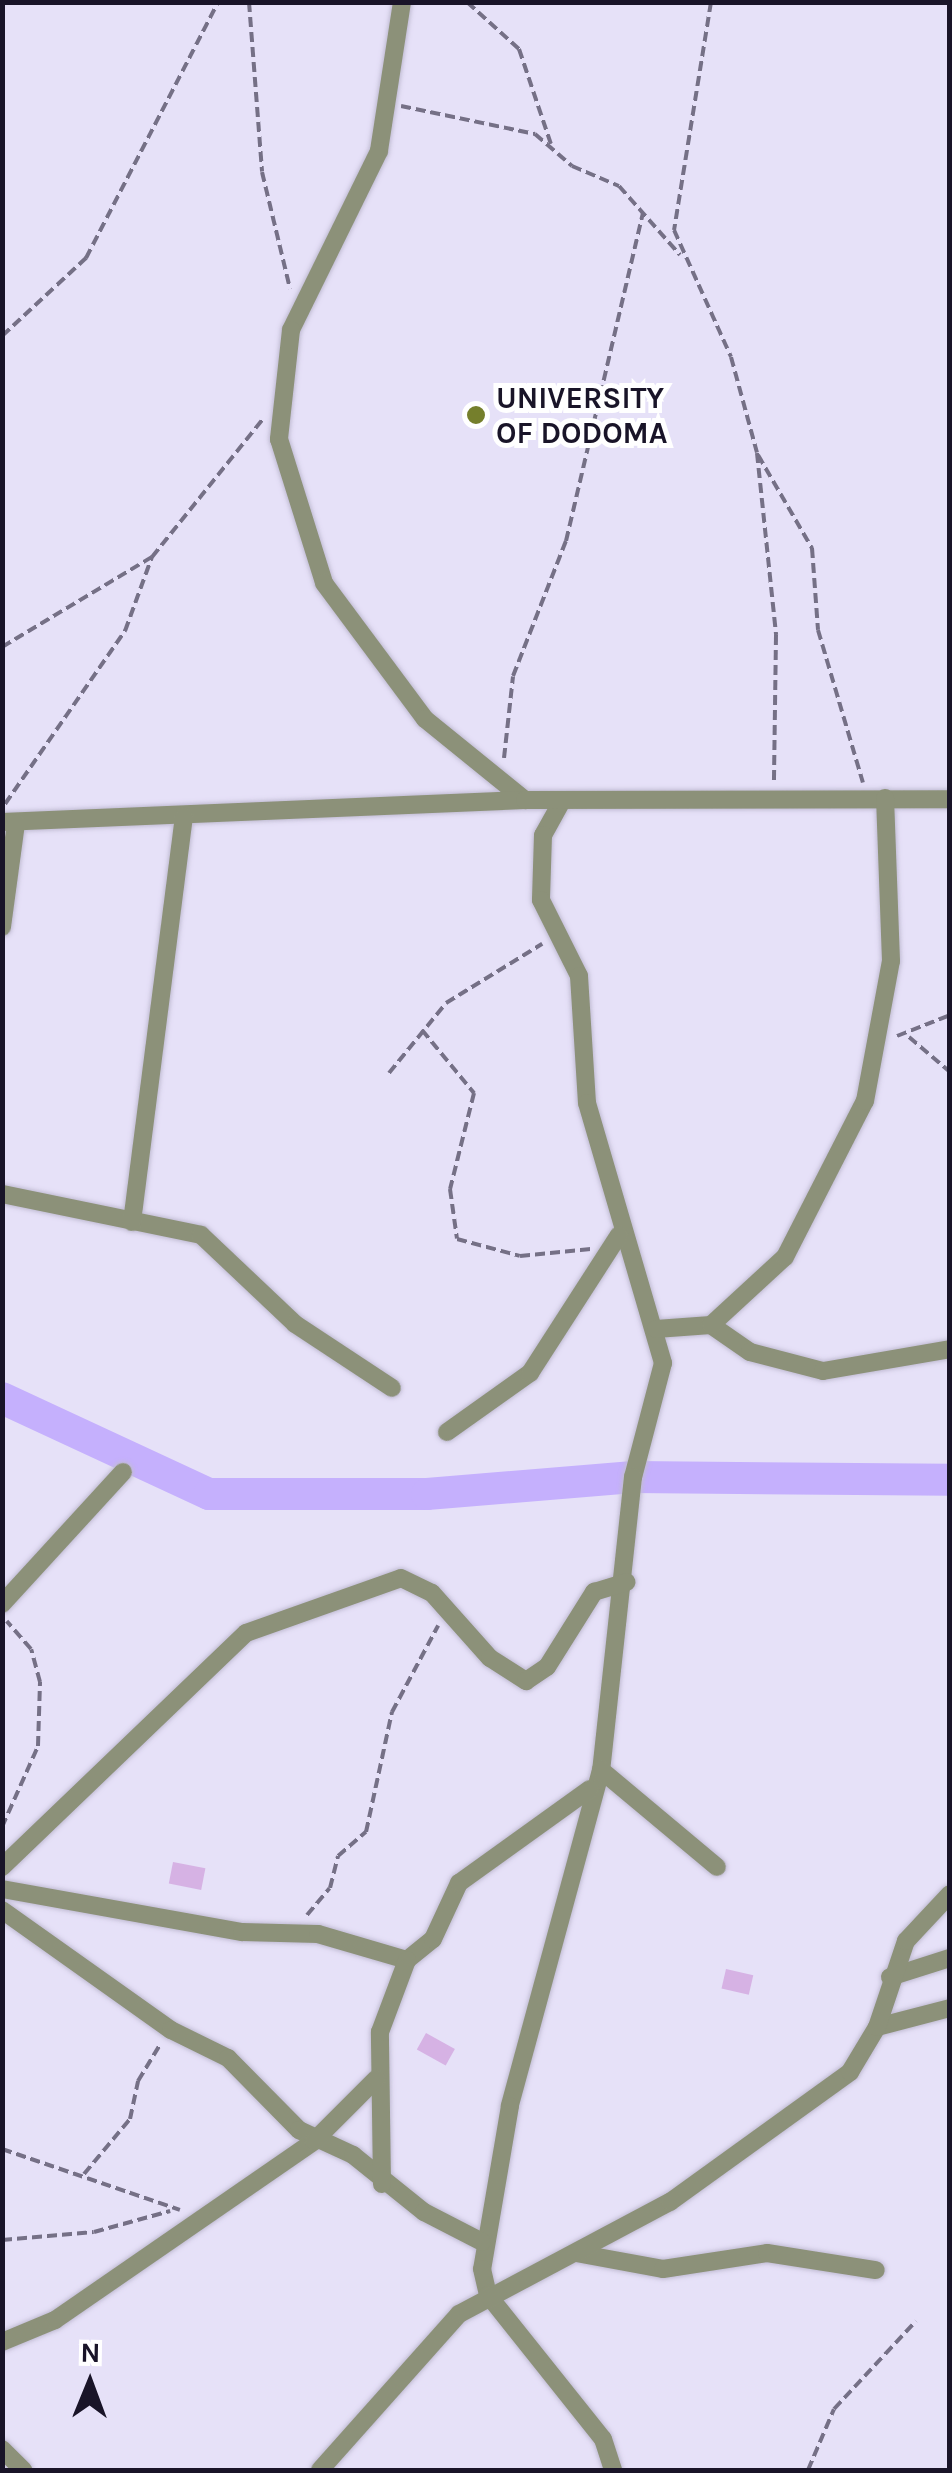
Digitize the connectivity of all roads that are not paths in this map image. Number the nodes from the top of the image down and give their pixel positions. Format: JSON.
{"nodes":[{"id":1,"x":402,"y":2,"type":"edge"},
{"id":2,"x":877,"y":797,"type":"junction"},
{"id":3,"x":950,"y":799,"type":"edge"},
{"id":4,"x":526,"y":800,"type":"junction"},
{"id":5,"x":562,"y":802,"type":"junction"},
{"id":6,"x":184,"y":816,"type":"junction"},
{"id":7,"x":9,"y":822,"type":"edge"},
{"id":8,"x":2,"y":927,"type":"edge"},
{"id":9,"x":2,"y":1194,"type":"edge"},
{"id":10,"x":132,"y":1222,"type":"junction"},
{"id":11,"x":619,"y":1234,"type":"junction"},
{"id":12,"x":711,"y":1325,"type":"junction"},
{"id":13,"x":656,"y":1329,"type":"junction"},
{"id":14,"x":950,"y":1349,"type":"edge"},
{"id":15,"x":392,"y":1388,"type":"dead end"},
{"id":16,"x":446,"y":1432,"type":"dead end"},
{"id":17,"x":124,"y":1472,"type":"dead end"},
{"id":18,"x":627,"y":1582,"type":"junction"},
{"id":19,"x":2,"y":1604,"type":"edge"},
{"id":20,"x":601,"y":1770,"type":"junction"},
{"id":21,"x":590,"y":1789,"type":"junction"},
{"id":22,"x":2,"y":1867,"type":"edge"},
{"id":23,"x":717,"y":1867,"type":"dead end"},
{"id":24,"x":2,"y":1889,"type":"edge"},
{"id":25,"x":950,"y":1894,"type":"edge"},
{"id":26,"x":2,"y":1910,"type":"edge"},
{"id":27,"x":950,"y":1958,"type":"edge"},
{"id":28,"x":407,"y":1960,"type":"junction"},
{"id":29,"x":890,"y":1978,"type":"junction"},
{"id":30,"x":950,"y":2008,"type":"edge"},
{"id":31,"x":878,"y":2028,"type":"junction"},
{"id":32,"x":376,"y":2079,"type":"junction"},
{"id":33,"x":314,"y":2141,"type":"junction"},
{"id":34,"x":382,"y":2184,"type":"junction"},
{"id":35,"x":482,"y":2242,"type":"junction"},
{"id":36,"x":576,"y":2253,"type":"junction"},
{"id":37,"x":876,"y":2270,"type":"dead end"},
{"id":38,"x":488,"y":2295,"type":"junction"},
{"id":39,"x":2,"y":2342,"type":"edge"},
{"id":40,"x":2,"y":2449,"type":"edge"},
{"id":41,"x":23,"y":2470,"type":"edge"},
{"id":42,"x":320,"y":2470,"type":"edge"},
{"id":43,"x":612,"y":2470,"type":"edge"}],
"edges":[{"from":1,"to":4,"type":"street"},
{"from":2,"to":3,"type":"street"},
{"from":2,"to":5,"type":"street"},
{"from":2,"to":12,"type":"street"},
{"from":4,"to":5,"type":"street"},
{"from":4,"to":6,"type":"street"},
{"from":5,"to":11,"type":"street"},
{"from":6,"to":7,"type":"street"},
{"from":6,"to":10,"type":"street"},
{"from":7,"to":8,"type":"street"},
{"from":9,"to":10,"type":"street"},
{"from":10,"to":15,"type":"street"},
{"from":11,"to":13,"type":"street"},
{"from":11,"to":16,"type":"street"},
{"from":12,"to":13,"type":"street"},
{"from":12,"to":14,"type":"street"},
{"from":13,"to":18,"type":"street"},
{"from":17,"to":19,"type":"street"},
{"from":18,"to":20,"type":"street"},
{"from":18,"to":22,"type":"street"},
{"from":20,"to":21,"type":"street"},
{"from":20,"to":23,"type":"street"},
{"from":21,"to":28,"type":"street"},
{"from":21,"to":35,"type":"street"},
{"from":24,"to":28,"type":"street"},
{"from":25,"to":29,"type":"street"},
{"from":26,"to":33,"type":"street"},
{"from":27,"to":29,"type":"street"},
{"from":28,"to":32,"type":"street"},
{"from":29,"to":31,"type":"street"},
{"from":30,"to":31,"type":"street"},
{"from":31,"to":36,"type":"street"},
{"from":32,"to":33,"type":"street"},
{"from":32,"to":34,"type":"street"},
{"from":33,"to":34,"type":"street"},
{"from":33,"to":39,"type":"street"},
{"from":34,"to":35,"type":"street"},
{"from":35,"to":38,"type":"street"},
{"from":36,"to":37,"type":"street"},
{"from":36,"to":38,"type":"street"},
{"from":38,"to":42,"type":"street"},
{"from":38,"to":43,"type":"street"},
{"from":40,"to":41,"type":"street"}]}
